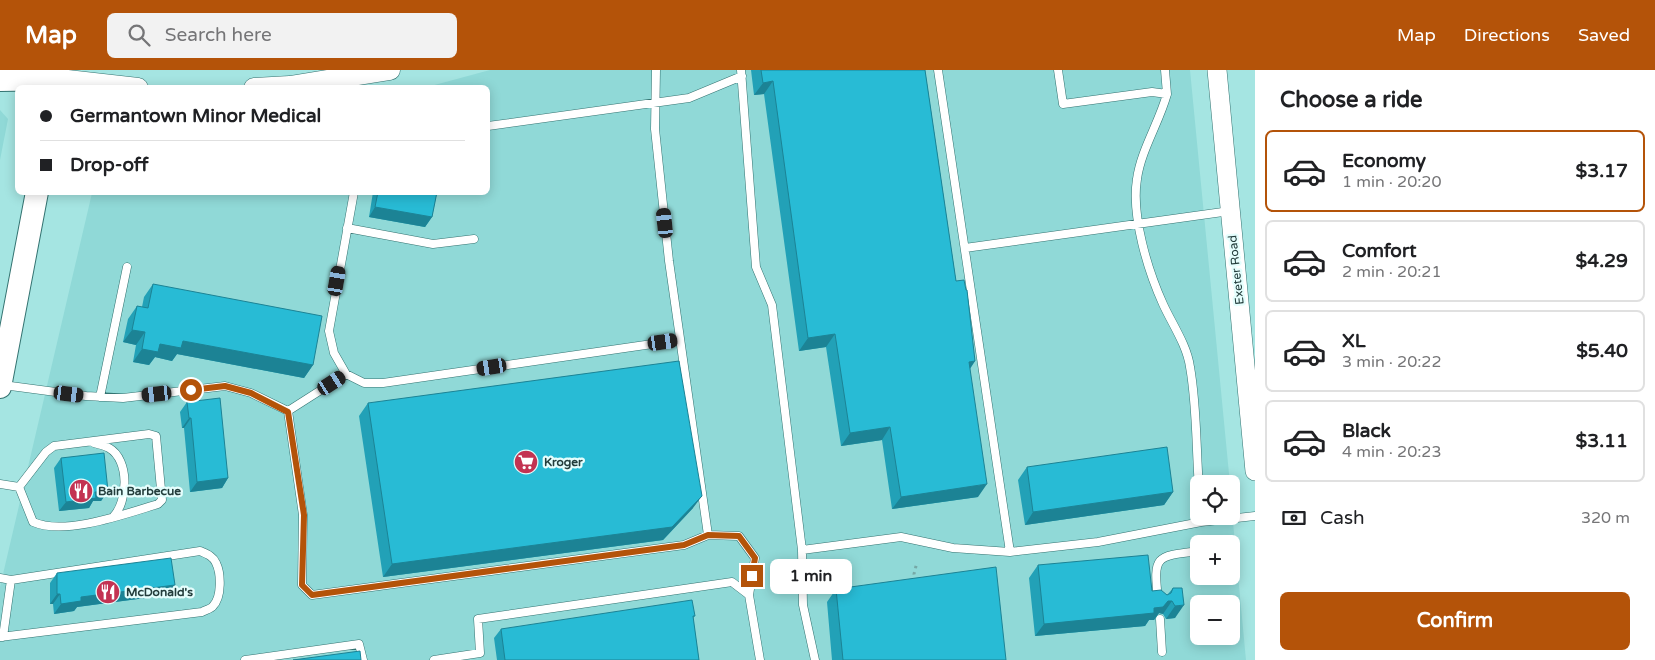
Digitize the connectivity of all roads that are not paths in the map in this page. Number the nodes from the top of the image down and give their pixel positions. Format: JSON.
{"nodes":[{"id":1,"x":390,"y":70,"type":"edge"},
{"id":2,"x":656,"y":70,"type":"edge"},
{"id":3,"x":938,"y":70,"type":"edge"},
{"id":4,"x":1058,"y":70,"type":"edge"},
{"id":5,"x":1165,"y":70,"type":"edge"},
{"id":6,"x":1216,"y":70,"type":"edge"},
{"id":7,"x":741,"y":73,"type":"edge"},
{"id":8,"x":352,"y":78,"type":"edge"},
{"id":9,"x":59,"y":79,"type":"edge"},
{"id":10,"x":0,"y":80,"type":"edge"},
{"id":11,"x":112,"y":85,"type":"edge"},
{"id":12,"x":298,"y":85,"type":"edge"},
{"id":13,"x":1167,"y":94,"type":"junction"},
{"id":14,"x":656,"y":103,"type":"junction"},
{"id":15,"x":490,"y":126,"type":"edge"},
{"id":16,"x":36,"y":195,"type":"edge"},
{"id":17,"x":353,"y":195,"type":"edge"},
{"id":18,"x":1230,"y":211,"type":"junction"},
{"id":19,"x":1139,"y":223,"type":"junction"},
{"id":20,"x":347,"y":228,"type":"junction"},
{"id":21,"x":474,"y":239,"type":"dead end"},
{"id":22,"x":965,"y":248,"type":"junction"},
{"id":23,"x":127,"y":268,"type":"dead end"},
{"id":24,"x":680,"y":340,"type":"junction"},
{"id":25,"x":346,"y":374,"type":"junction"},
{"id":26,"x":0,"y":386,"type":"edge"},
{"id":27,"x":100,"y":397,"type":"junction"},
{"id":28,"x":288,"y":412,"type":"junction"},
{"id":29,"x":92,"y":442,"type":"junction"},
{"id":30,"x":1255,"y":470,"type":"edge"},
{"id":31,"x":1198,"y":475,"type":"edge"},
{"id":32,"x":0,"y":484,"type":"edge"},
{"id":33,"x":19,"y":487,"type":"junction"},
{"id":34,"x":1255,"y":516,"type":"edge"},
{"id":35,"x":1240,"y":517,"type":"edge"},
{"id":36,"x":111,"y":518,"type":"junction"},
{"id":37,"x":1190,"y":521,"type":"edge"},
{"id":38,"x":708,"y":535,"type":"junction"},
{"id":39,"x":802,"y":550,"type":"junction"},
{"id":40,"x":1010,"y":552,"type":"junction"},
{"id":41,"x":1190,"y":552,"type":"edge"},
{"id":42,"x":0,"y":578,"type":"edge"},
{"id":43,"x":11,"y":580,"type":"junction"},
{"id":44,"x":749,"y":594,"type":"junction"},
{"id":45,"x":1158,"y":602,"type":"edge"},
{"id":46,"x":1160,"y":619,"type":"edge"},
{"id":47,"x":2,"y":637,"type":"edge"},
{"id":48,"x":1162,"y":652,"type":"dead end"},
{"id":49,"x":245,"y":660,"type":"edge"},
{"id":50,"x":363,"y":660,"type":"edge"},
{"id":51,"x":434,"y":660,"type":"edge"},
{"id":52,"x":760,"y":660,"type":"edge"},
{"id":53,"x":815,"y":660,"type":"edge"}],
"edges":[{"from":1,"to":8,"type":"main road"},
{"from":2,"to":14,"type":"lane"},
{"from":3,"to":22,"type":"lane"},
{"from":4,"to":13,"type":"lane"},
{"from":5,"to":13,"type":"lane"},
{"from":6,"to":18,"type":"street","name":"Exeter Road"},
{"from":7,"to":14,"type":"lane"},
{"from":7,"to":39,"type":"lane"},
{"from":8,"to":12,"type":"main road"},
{"from":9,"to":10,"type":"main road"},
{"from":9,"to":11,"type":"main road"},
{"from":13,"to":19,"type":"lane"},
{"from":14,"to":15,"type":"lane"},
{"from":14,"to":24,"type":"lane"},
{"from":16,"to":26,"type":"main road"},
{"from":17,"to":20,"type":"lane"},
{"from":18,"to":19,"type":"lane"},
{"from":18,"to":30,"type":"street","name":"Exeter Road"},
{"from":19,"to":22,"type":"lane"},
{"from":19,"to":31,"type":"lane"},
{"from":20,"to":21,"type":"lane"},
{"from":20,"to":25,"type":"lane"},
{"from":22,"to":40,"type":"lane"},
{"from":23,"to":27,"type":"lane"},
{"from":24,"to":25,"type":"lane"},
{"from":24,"to":38,"type":"lane"},
{"from":25,"to":28,"type":"lane"},
{"from":26,"to":27,"type":"lane"},
{"from":27,"to":28,"type":"lane"},
{"from":28,"to":38,"type":"lane"},
{"from":29,"to":33,"type":"lane"},
{"from":29,"to":36,"type":"lane"},
{"from":29,"to":36,"type":"lane"},
{"from":32,"to":33,"type":"lane"},
{"from":33,"to":36,"type":"lane"},
{"from":34,"to":35,"type":"lane"},
{"from":37,"to":40,"type":"lane"},
{"from":38,"to":44,"type":"lane"},
{"from":39,"to":40,"type":"lane"},
{"from":39,"to":53,"type":"lane"},
{"from":41,"to":45,"type":"lane"},
{"from":42,"to":43,"type":"lane"},
{"from":43,"to":47,"type":"lane"},
{"from":43,"to":47,"type":"lane"},
{"from":44,"to":51,"type":"lane"},
{"from":44,"to":52,"type":"lane"},
{"from":46,"to":48,"type":"lane"},
{"from":49,"to":50,"type":"lane"}]}
